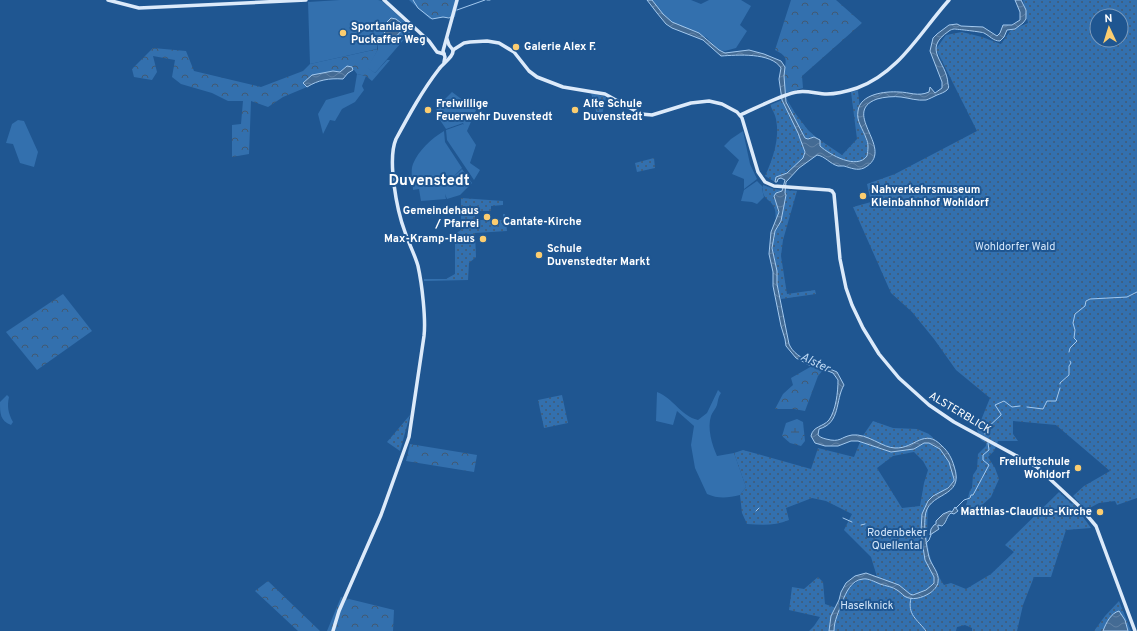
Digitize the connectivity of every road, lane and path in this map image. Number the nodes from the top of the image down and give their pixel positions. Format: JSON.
{"nodes":[{"id":1,"x":108,"y":0,"type":"edge"},
{"id":2,"x":306,"y":0,"type":"edge"},
{"id":3,"x":384,"y":0,"type":"edge"},
{"id":4,"x":457,"y":0,"type":"edge"},
{"id":5,"x":949,"y":0,"type":"edge"},
{"id":6,"x":446,"y":38,"type":"junction"},
{"id":7,"x":445,"y":48,"type":"junction"},
{"id":8,"x":451,"y":48,"type":"junction"},
{"id":9,"x":435,"y":50,"type":"junction"},
{"id":10,"x":444,"y":55,"type":"junction"},
{"id":11,"x":450,"y":56,"type":"junction"},
{"id":12,"x":444,"y":63,"type":"junction"},
{"id":13,"x":740,"y":115,"type":"junction"},
{"id":14,"x":333,"y":631,"type":"edge"},
{"id":15,"x":1136,"y":631,"type":"edge"}],
"edges":[{"from":1,"to":2,"type":"street"},
{"from":3,"to":9,"type":"street"},
{"from":4,"to":6,"type":"street"},
{"from":5,"to":13,"type":"street"},
{"from":6,"to":7,"type":"street"},
{"from":6,"to":8,"type":"street"},
{"from":7,"to":8,"type":"street"},
{"from":7,"to":9,"type":"street"},
{"from":7,"to":10,"type":"street"},
{"from":8,"to":11,"type":"street"},
{"from":8,"to":13,"type":"street"},
{"from":9,"to":10,"type":"street"},
{"from":10,"to":11,"type":"street"},
{"from":10,"to":12,"type":"street"},
{"from":11,"to":12,"type":"street"},
{"from":12,"to":14,"type":"street"},
{"from":13,"to":15,"type":"street","name":"ALSTERBLICK"}]}
